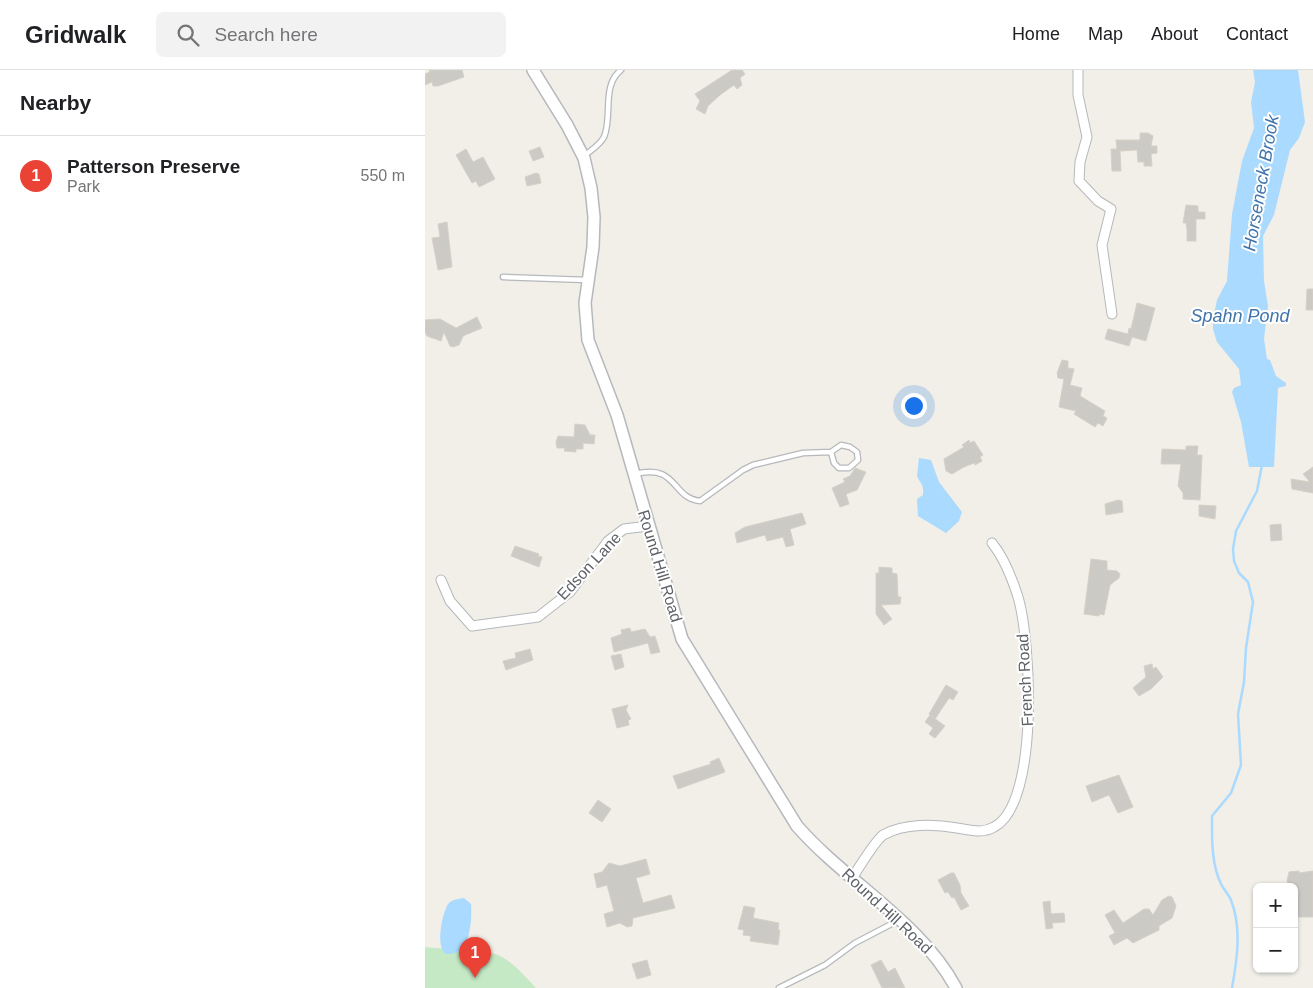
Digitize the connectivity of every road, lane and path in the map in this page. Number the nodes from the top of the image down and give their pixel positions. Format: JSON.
{"nodes":[{"id":1,"x":533,"y":70,"type":"edge"},
{"id":2,"x":621,"y":70,"type":"edge"},
{"id":3,"x":1078,"y":70,"type":"edge"},
{"id":4,"x":583,"y":156,"type":"junction"},
{"id":5,"x":503,"y":277,"type":"dead end"},
{"id":6,"x":588,"y":280,"type":"junction"},
{"id":7,"x":1113,"y":314,"type":"dead end"},
{"id":8,"x":831,"y":452,"type":"junction"},
{"id":9,"x":634,"y":475,"type":"junction"},
{"id":10,"x":647,"y":526,"type":"junction"},
{"id":11,"x":992,"y":543,"type":"dead end"},
{"id":12,"x":441,"y":580,"type":"dead end"},
{"id":13,"x":852,"y":878,"type":"junction"},
{"id":14,"x":899,"y":920,"type":"junction"},
{"id":15,"x":779,"y":988,"type":"edge"},
{"id":16,"x":956,"y":988,"type":"edge"}],
"edges":[{"from":1,"to":4,"type":"street","name":"Round Hill Road"},
{"from":2,"to":4,"type":"lane"},
{"from":3,"to":7,"type":"street"},
{"from":4,"to":6,"type":"street","name":"Round Hill Road"},
{"from":5,"to":6,"type":"lane"},
{"from":6,"to":9,"type":"street","name":"Round Hill Road"},
{"from":8,"to":8,"type":"lane"},
{"from":8,"to":9,"type":"lane"},
{"from":9,"to":10,"type":"street","name":"Round Hill Road"},
{"from":10,"to":12,"type":"street","name":"Edson Lane"},
{"from":10,"to":13,"type":"street","name":"Round Hill Road"},
{"from":11,"to":13,"type":"street","name":"French Road"},
{"from":13,"to":14,"type":"street","name":"Round Hill Road"},
{"from":14,"to":15,"type":"lane"},
{"from":14,"to":16,"type":"street","name":"Round Hill Road"}]}
